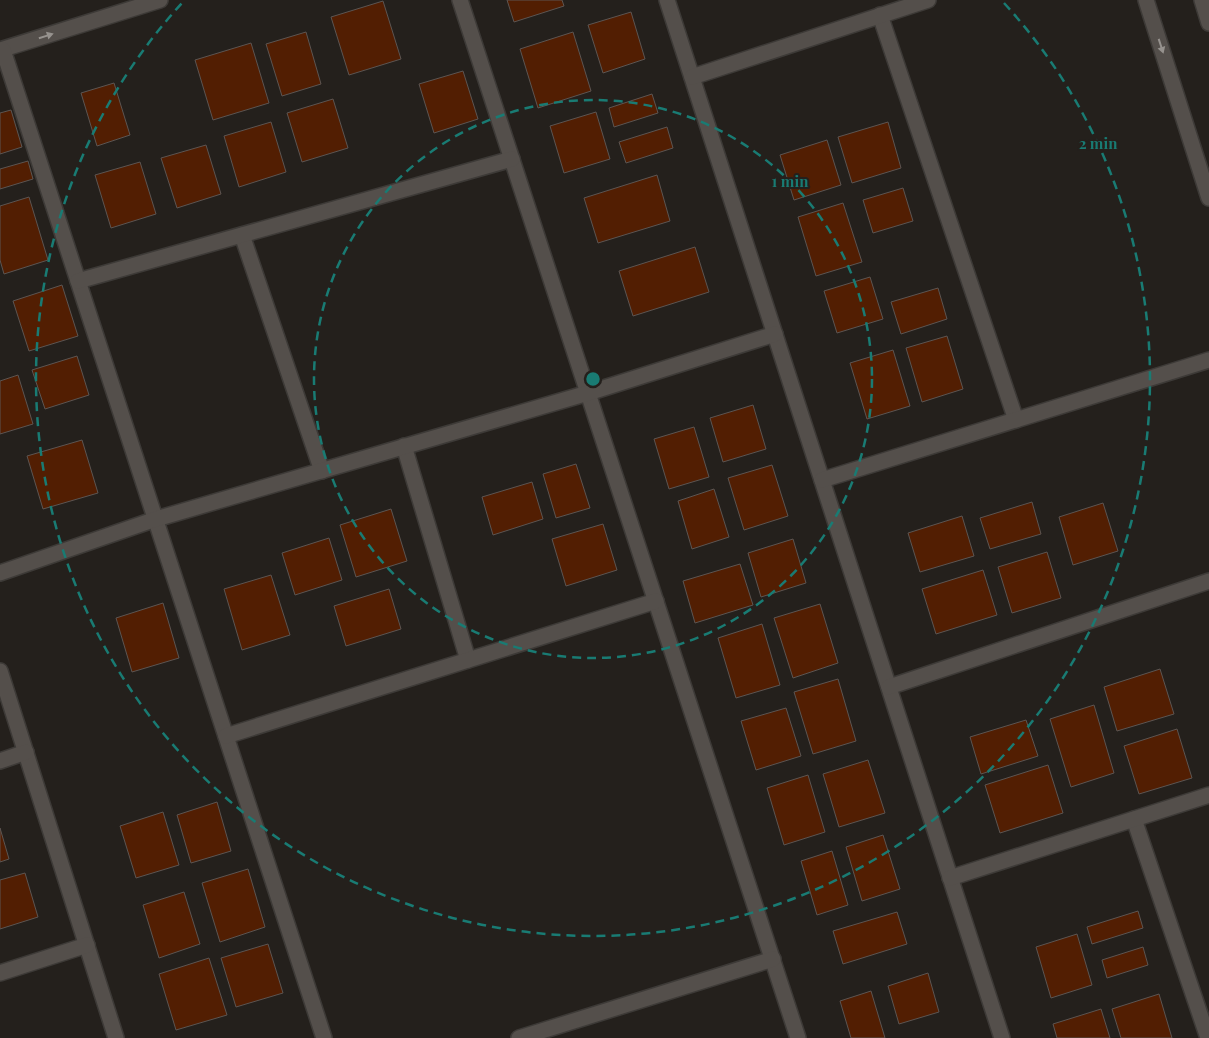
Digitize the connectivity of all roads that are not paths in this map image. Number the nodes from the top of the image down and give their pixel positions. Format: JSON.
{"nodes":[{"id":1,"x":160,"y":0,"type":"edge"},
{"id":2,"x":460,"y":0,"type":"edge"},
{"id":3,"x":667,"y":0,"type":"edge"},
{"id":4,"x":928,"y":0,"type":"edge"},
{"id":5,"x":1146,"y":0,"type":"edge"},
{"id":6,"x":1202,"y":0,"type":"edge"},
{"id":7,"x":880,"y":15,"type":"junction"},
{"id":8,"x":1209,"y":23,"type":"edge"},
{"id":9,"x":1,"y":50,"type":"edge"},
{"id":10,"x":692,"y":77,"type":"junction"},
{"id":11,"x":512,"y":159,"type":"junction"},
{"id":12,"x":1209,"y":198,"type":"edge"},
{"id":13,"x":242,"y":235,"type":"junction"},
{"id":14,"x":78,"y":282,"type":"junction"},
{"id":15,"x":775,"y":334,"type":"junction"},
{"id":16,"x":1209,"y":360,"type":"edge"},
{"id":17,"x":588,"y":393,"type":"junction"},
{"id":18,"x":1016,"y":420,"type":"junction"},
{"id":19,"x":404,"y":446,"type":"junction"},
{"id":20,"x":322,"y":471,"type":"junction"},
{"id":21,"x":822,"y":480,"type":"junction"},
{"id":22,"x":156,"y":519,"type":"junction"},
{"id":23,"x":0,"y":573,"type":"edge"},
{"id":24,"x":1209,"y":581,"type":"edge"},
{"id":25,"x":656,"y":601,"type":"junction"},
{"id":26,"x":468,"y":660,"type":"junction"},
{"id":27,"x":0,"y":671,"type":"edge"},
{"id":28,"x":888,"y":687,"type":"junction"},
{"id":29,"x":226,"y":736,"type":"junction"},
{"id":30,"x":26,"y":752,"type":"junction"},
{"id":31,"x":0,"y":761,"type":"edge"},
{"id":32,"x":1209,"y":795,"type":"edge"},
{"id":33,"x":1134,"y":819,"type":"junction"},
{"id":34,"x":950,"y":878,"type":"junction"},
{"id":35,"x":87,"y":944,"type":"junction"},
{"id":36,"x":773,"y":958,"type":"junction"},
{"id":37,"x":0,"y":973,"type":"edge"},
{"id":38,"x":116,"y":1038,"type":"edge"},
{"id":39,"x":324,"y":1038,"type":"edge"},
{"id":40,"x":522,"y":1038,"type":"edge"},
{"id":41,"x":798,"y":1038,"type":"edge"},
{"id":42,"x":1002,"y":1038,"type":"edge"},
{"id":43,"x":1208,"y":1038,"type":"edge"}],
"edges":[{"from":9,"to":1,"type":"street","one_way":true},
{"from":2,"to":11,"type":"street"},
{"from":3,"to":10,"type":"street"},
{"from":4,"to":7,"type":"street"},
{"from":5,"to":12,"type":"street","one_way":true},
{"from":6,"to":8,"type":"street"},
{"from":7,"to":10,"type":"street"},
{"from":7,"to":18,"type":"street"},
{"from":9,"to":14,"type":"street"},
{"from":10,"to":15,"type":"street"},
{"from":11,"to":13,"type":"street"},
{"from":11,"to":17,"type":"street"},
{"from":13,"to":14,"type":"street"},
{"from":13,"to":20,"type":"street"},
{"from":14,"to":22,"type":"street"},
{"from":15,"to":17,"type":"street"},
{"from":15,"to":21,"type":"street"},
{"from":16,"to":18,"type":"street"},
{"from":17,"to":19,"type":"street"},
{"from":17,"to":25,"type":"street"},
{"from":18,"to":21,"type":"street"},
{"from":19,"to":20,"type":"street"},
{"from":19,"to":26,"type":"street"},
{"from":20,"to":22,"type":"street"},
{"from":21,"to":28,"type":"street"},
{"from":22,"to":23,"type":"street"},
{"from":22,"to":29,"type":"street"},
{"from":24,"to":28,"type":"street"},
{"from":25,"to":26,"type":"street"},
{"from":25,"to":36,"type":"street"},
{"from":26,"to":29,"type":"street"},
{"from":27,"to":30,"type":"street"},
{"from":28,"to":34,"type":"street"},
{"from":29,"to":39,"type":"street"},
{"from":30,"to":31,"type":"street"},
{"from":30,"to":35,"type":"street"},
{"from":32,"to":33,"type":"street"},
{"from":33,"to":34,"type":"street"},
{"from":33,"to":43,"type":"street"},
{"from":34,"to":42,"type":"street"},
{"from":35,"to":37,"type":"street"},
{"from":35,"to":38,"type":"street"},
{"from":36,"to":40,"type":"street"},
{"from":36,"to":41,"type":"street"}]}
